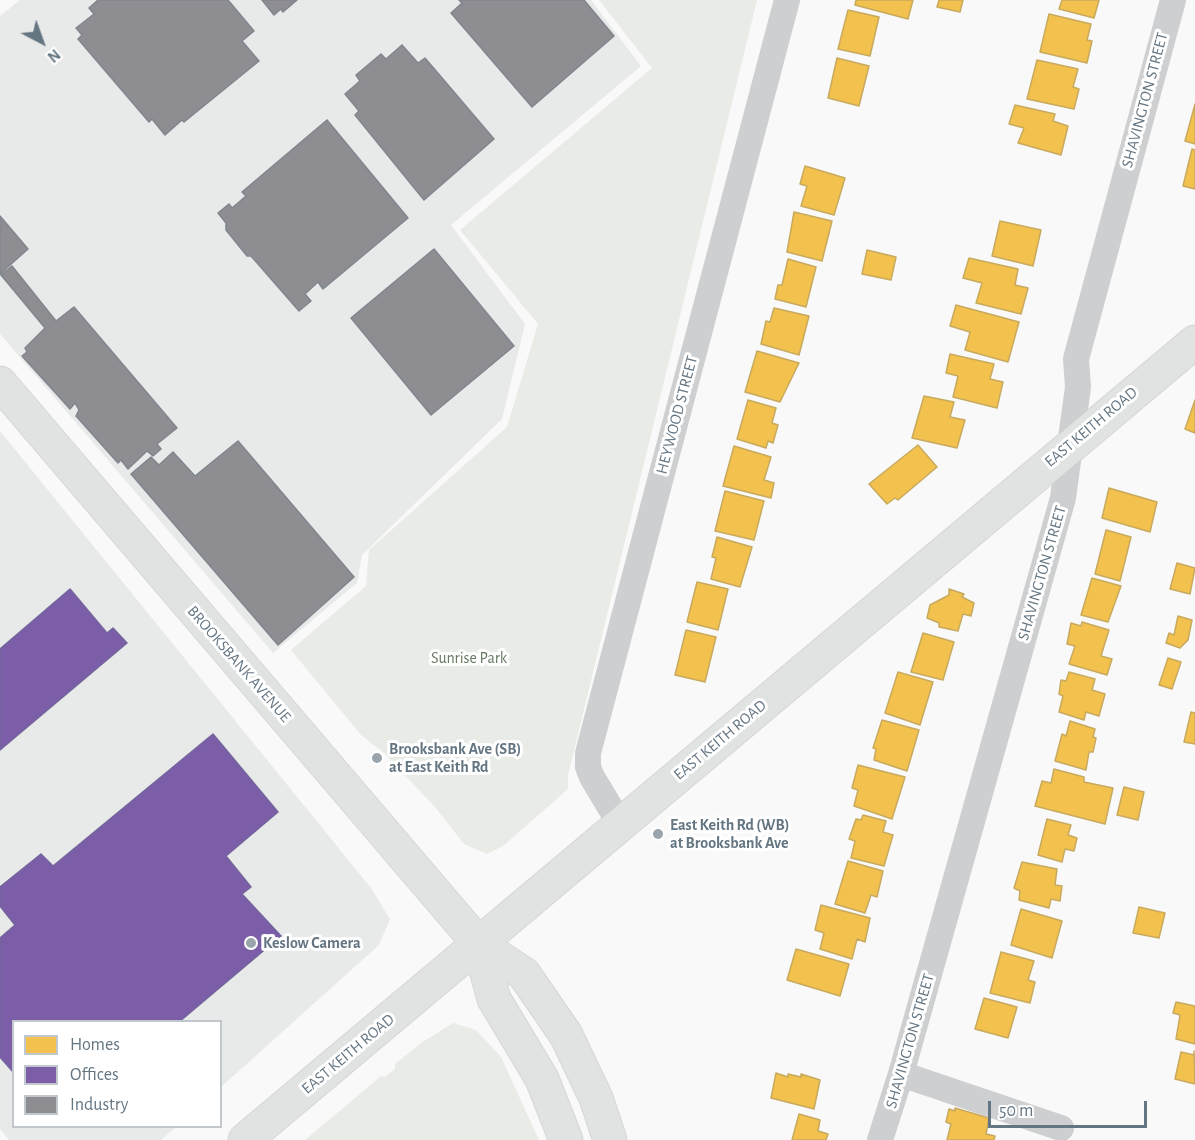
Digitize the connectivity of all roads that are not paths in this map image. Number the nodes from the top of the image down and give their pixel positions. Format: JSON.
{"nodes":[{"id":1,"x":787,"y":0,"type":"edge"},
{"id":2,"x":1173,"y":0,"type":"edge"},
{"id":3,"x":1195,"y":342,"type":"edge"},
{"id":4,"x":0,"y":383,"type":"edge"},
{"id":5,"x":1070,"y":444,"type":"junction"},
{"id":6,"x":620,"y":824,"type":"junction"},
{"id":7,"x":479,"y":944,"type":"junction"},
{"id":8,"x":901,"y":1074,"type":"junction"},
{"id":9,"x":1062,"y":1128,"type":"dead end"},
{"id":10,"x":245,"y":1140,"type":"edge"},
{"id":11,"x":566,"y":1140,"type":"edge"},
{"id":12,"x":609,"y":1140,"type":"edge"},
{"id":13,"x":880,"y":1140,"type":"edge"}],
"edges":[{"from":1,"to":6,"type":"street","name":"HEYWOOD STREET"},
{"from":2,"to":5,"type":"street","name":"SHAVINGTON STREET"},
{"from":3,"to":5,"type":"main road","name":"EAST KEITH ROAD"},
{"from":4,"to":7,"type":"main road","name":"BROOKSBANK AVENUE"},
{"from":5,"to":6,"type":"main road","name":"EAST KEITH ROAD"},
{"from":5,"to":8,"type":"street","name":"SHAVINGTON STREET"},
{"from":6,"to":7,"type":"main road","name":"EAST KEITH ROAD"},
{"from":7,"to":10,"type":"main road","name":"EAST KEITH ROAD"},
{"from":7,"to":11,"type":"main road"},
{"from":7,"to":12,"type":"main road"},
{"from":8,"to":9,"type":"street"},
{"from":8,"to":13,"type":"street","name":"SHAVINGTON STREET"}]}
